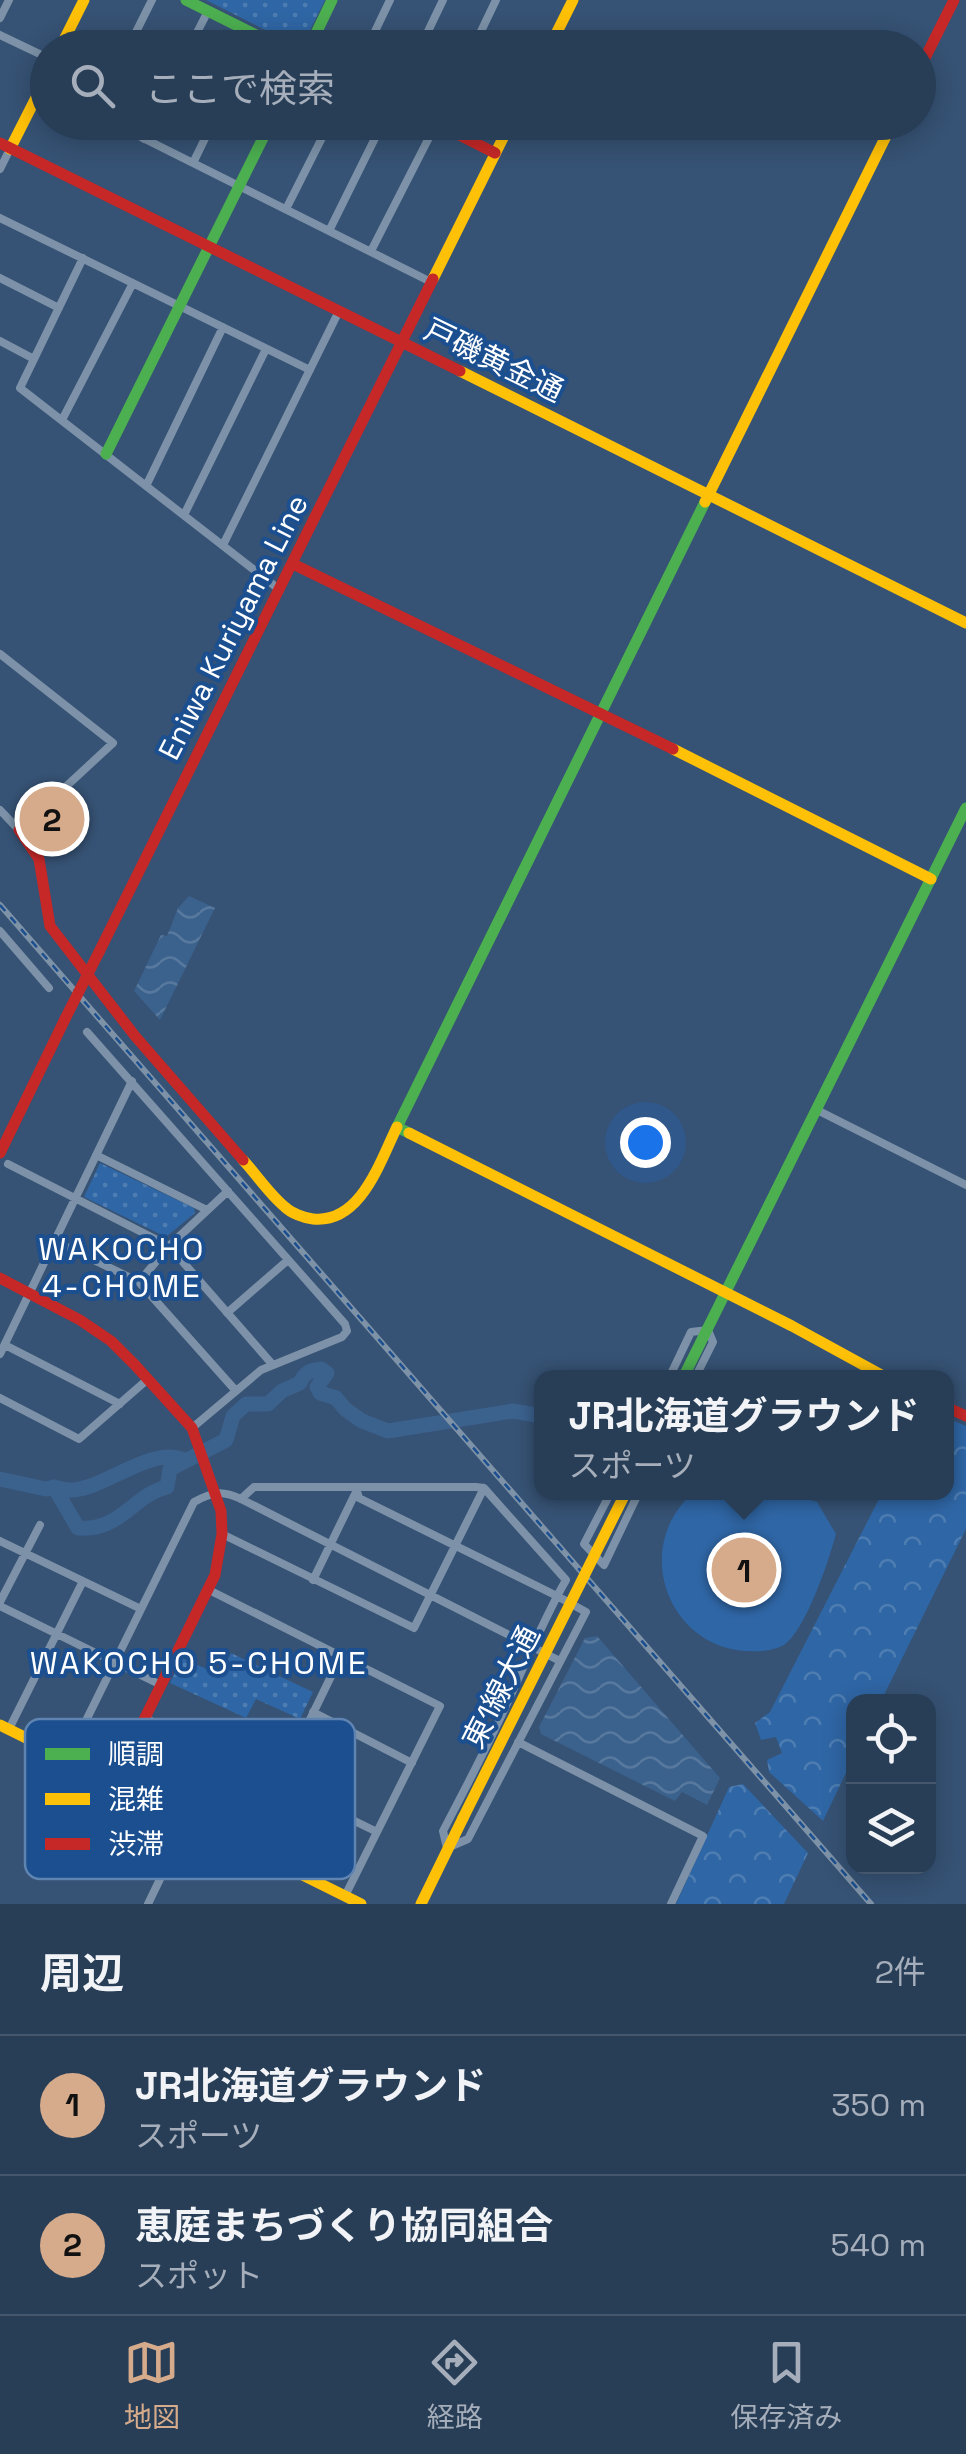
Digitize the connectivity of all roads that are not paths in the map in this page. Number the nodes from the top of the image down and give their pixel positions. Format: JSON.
{"nodes":[{"id":1,"x":9,"y":0,"type":"edge"},
{"id":2,"x":84,"y":0,"type":"edge"},
{"id":3,"x":152,"y":0,"type":"edge"},
{"id":4,"x":186,"y":0,"type":"edge"},
{"id":5,"x":332,"y":0,"type":"edge"},
{"id":6,"x":390,"y":0,"type":"edge"},
{"id":7,"x":444,"y":0,"type":"edge"},
{"id":8,"x":496,"y":0,"type":"edge"},
{"id":9,"x":572,"y":0,"type":"edge"},
{"id":10,"x":954,"y":0,"type":"edge"},
{"id":11,"x":208,"y":10,"type":"junction"},
{"id":12,"x":0,"y":18,"type":"edge"},
{"id":13,"x":69,"y":30,"type":"edge"},
{"id":14,"x":137,"y":30,"type":"edge"},
{"id":15,"x":198,"y":30,"type":"edge"},
{"id":16,"x":246,"y":30,"type":"edge"},
{"id":17,"x":317,"y":30,"type":"edge"},
{"id":18,"x":376,"y":30,"type":"edge"},
{"id":19,"x":429,"y":30,"type":"edge"},
{"id":20,"x":482,"y":30,"type":"edge"},
{"id":21,"x":557,"y":30,"type":"edge"},
{"id":22,"x":0,"y":35,"type":"edge"},
{"id":23,"x":936,"y":36,"type":"edge"},
{"id":24,"x":30,"y":49,"type":"edge"},
{"id":25,"x":30,"y":109,"type":"edge"},
{"id":26,"x":146,"y":140,"type":"edge"},
{"id":27,"x":204,"y":140,"type":"edge"},
{"id":28,"x":262,"y":140,"type":"edge"},
{"id":29,"x":321,"y":140,"type":"edge"},
{"id":30,"x":374,"y":140,"type":"edge"},
{"id":31,"x":427,"y":140,"type":"edge"},
{"id":32,"x":468,"y":140,"type":"edge"},
{"id":33,"x":502,"y":140,"type":"edge"},
{"id":34,"x":884,"y":140,"type":"edge"},
{"id":35,"x":5,"y":146,"type":"edge"},
{"id":36,"x":495,"y":154,"type":"junction"},
{"id":37,"x":193,"y":163,"type":"junction"},
{"id":38,"x":0,"y":169,"type":"edge"},
{"id":39,"x":240,"y":186,"type":"junction"},
{"id":40,"x":286,"y":209,"type":"junction"},
{"id":41,"x":0,"y":218,"type":"edge"},
{"id":42,"x":329,"y":231,"type":"junction"},
{"id":43,"x":210,"y":247,"type":"junction"},
{"id":44,"x":371,"y":251,"type":"junction"},
{"id":45,"x":84,"y":258,"type":"junction"},
{"id":46,"x":0,"y":278,"type":"edge"},
{"id":47,"x":431,"y":282,"type":"junction"},
{"id":48,"x":133,"y":283,"type":"junction"},
{"id":49,"x":180,"y":306,"type":"junction"},
{"id":50,"x":59,"y":308,"type":"junction"},
{"id":51,"x":339,"y":311,"type":"junction"},
{"id":52,"x":223,"y":328,"type":"junction"},
{"id":53,"x":0,"y":340,"type":"edge"},
{"id":54,"x":402,"y":342,"type":"junction"},
{"id":55,"x":266,"y":349,"type":"junction"},
{"id":56,"x":34,"y":359,"type":"junction"},
{"id":57,"x":310,"y":370,"type":"junction"},
{"id":58,"x":62,"y":420,"type":"junction"},
{"id":59,"x":106,"y":454,"type":"junction"},
{"id":60,"x":146,"y":484,"type":"junction"},
{"id":61,"x":710,"y":494,"type":"junction"},
{"id":62,"x":184,"y":515,"type":"junction"},
{"id":63,"x":223,"y":545,"type":"junction"},
{"id":64,"x":293,"y":564,"type":"junction"},
{"id":65,"x":280,"y":590,"type":"junction"},
{"id":66,"x":966,"y":624,"type":"edge"},
{"id":67,"x":0,"y":654,"type":"edge"},
{"id":68,"x":601,"y":713,"type":"junction"},
{"id":69,"x":966,"y":808,"type":"edge"},
{"id":70,"x":0,"y":810,"type":"edge"},
{"id":71,"x":19,"y":830,"type":"junction"},
{"id":72,"x":931,"y":879,"type":"junction"},
{"id":73,"x":1,"y":936,"type":"edge"},
{"id":74,"x":50,"y":988,"type":"dead end"},
{"id":75,"x":87,"y":1032,"type":"dead end"},
{"id":76,"x":132,"y":1082,"type":"junction"},
{"id":77,"x":817,"y":1110,"type":"junction"},
{"id":78,"x":397,"y":1127,"type":"junction"},
{"id":79,"x":96,"y":1155,"type":"junction"},
{"id":80,"x":4,"y":1159,"type":"edge"},
{"id":81,"x":966,"y":1186,"type":"edge"},
{"id":82,"x":228,"y":1191,"type":"junction"},
{"id":83,"x":76,"y":1199,"type":"junction"},
{"id":84,"x":207,"y":1210,"type":"junction"},
{"id":85,"x":55,"y":1241,"type":"junction"},
{"id":86,"x":169,"y":1246,"type":"junction"},
{"id":87,"x":288,"y":1260,"type":"junction"},
{"id":88,"x":0,"y":1278,"type":"edge"},
{"id":89,"x":139,"y":1282,"type":"junction"},
{"id":90,"x":28,"y":1292,"type":"junction"},
{"id":91,"x":725,"y":1293,"type":"junction"},
{"id":92,"x":227,"y":1313,"type":"junction"},
{"id":93,"x":708,"y":1330,"type":"junction"},
{"id":94,"x":6,"y":1345,"type":"junction"},
{"id":95,"x":0,"y":1354,"type":"edge"},
{"id":96,"x":272,"y":1364,"type":"junction"},
{"id":97,"x":673,"y":1370,"type":"edge"},
{"id":98,"x":690,"y":1370,"type":"edge"},
{"id":99,"x":872,"y":1370,"type":"edge"},
{"id":100,"x":148,"y":1378,"type":"junction"},
{"id":101,"x":236,"y":1391,"type":"junction"},
{"id":102,"x":0,"y":1398,"type":"edge"},
{"id":103,"x":120,"y":1404,"type":"junction"},
{"id":104,"x":192,"y":1428,"type":"junction"},
{"id":105,"x":484,"y":1488,"type":"junction"},
{"id":106,"x":356,"y":1491,"type":"junction"},
{"id":107,"x":216,"y":1492,"type":"junction"},
{"id":108,"x":240,"y":1500,"type":"junction"},
{"id":109,"x":606,"y":1500,"type":"edge"},
{"id":110,"x":622,"y":1500,"type":"edge"},
{"id":111,"x":635,"y":1500,"type":"edge"},
{"id":112,"x":40,"y":1525,"type":"dead end"},
{"id":113,"x":222,"y":1534,"type":"junction"},
{"id":114,"x":0,"y":1541,"type":"edge"},
{"id":115,"x":330,"y":1544,"type":"junction"},
{"id":116,"x":456,"y":1546,"type":"junction"},
{"id":117,"x":24,"y":1553,"type":"junction"},
{"id":118,"x":314,"y":1580,"type":"junction"},
{"id":119,"x":83,"y":1581,"type":"junction"},
{"id":120,"x":209,"y":1590,"type":"junction"},
{"id":121,"x":431,"y":1595,"type":"junction"},
{"id":122,"x":557,"y":1596,"type":"junction"},
{"id":123,"x":0,"y":1604,"type":"edge"},
{"id":124,"x":141,"y":1610,"type":"junction"},
{"id":125,"x":58,"y":1633,"type":"junction"},
{"id":126,"x":533,"y":1645,"type":"junction"},
{"id":127,"x":341,"y":1656,"type":"junction"},
{"id":128,"x":560,"y":1661,"type":"junction"},
{"id":129,"x":115,"y":1663,"type":"junction"},
{"id":130,"x":161,"y":1685,"type":"junction"},
{"id":131,"x":313,"y":1712,"type":"junction"},
{"id":132,"x":145,"y":1718,"type":"edge"},
{"id":133,"x":87,"y":1719,"type":"edge"},
{"id":134,"x":310,"y":1719,"type":"edge"},
{"id":135,"x":327,"y":1719,"type":"edge"},
{"id":136,"x":4,"y":1727,"type":"edge"},
{"id":137,"x":355,"y":1734,"type":"edge"},
{"id":138,"x":518,"y":1742,"type":"junction"},
{"id":139,"x":412,"y":1763,"type":"junction"},
{"id":140,"x":355,"y":1821,"type":"edge"},
{"id":141,"x":378,"y":1832,"type":"junction"},
{"id":142,"x":447,"y":1848,"type":"junction"},
{"id":143,"x":355,"y":1877,"type":"edge"},
{"id":144,"x":160,"y":1879,"type":"edge"},
{"id":145,"x":310,"y":1879,"type":"edge"},
{"id":146,"x":354,"y":1879,"type":"edge"},
{"id":147,"x":345,"y":1896,"type":"junction"},
{"id":148,"x":148,"y":1904,"type":"edge"},
{"id":149,"x":361,"y":1904,"type":"edge"},
{"id":150,"x":421,"y":1904,"type":"edge"},
{"id":151,"x":670,"y":1904,"type":"edge"}],
"edges":[{"from":1,"to":12,"type":"street"},
{"from":2,"to":13,"type":"street"},
{"from":3,"to":14,"type":"street"},
{"from":4,"to":11,"type":"street"},
{"from":5,"to":17,"type":"street"},
{"from":6,"to":18,"type":"street"},
{"from":7,"to":19,"type":"street"},
{"from":8,"to":20,"type":"street"},
{"from":9,"to":21,"type":"street"},
{"from":10,"to":23,"type":"street"},
{"from":11,"to":15,"type":"street"},
{"from":11,"to":16,"type":"street"},
{"from":22,"to":24,"type":"street"},
{"from":25,"to":35,"type":"street"},
{"from":26,"to":37,"type":"street"},
{"from":27,"to":37,"type":"street"},
{"from":28,"to":39,"type":"street"},
{"from":29,"to":40,"type":"street"},
{"from":30,"to":42,"type":"street"},
{"from":31,"to":44,"type":"street"},
{"from":32,"to":36,"type":"street"},
{"from":33,"to":36,"type":"street","name":"Eniwa Kuriyama Line"},
{"from":34,"to":61,"type":"street"},
{"from":35,"to":38,"type":"street"},
{"from":35,"to":43,"type":"street","name":"戸磯黄金通"},
{"from":36,"to":47,"type":"street","name":"Eniwa Kuriyama Line"},
{"from":37,"to":39,"type":"street"},
{"from":39,"to":40,"type":"street"},
{"from":39,"to":43,"type":"street"},
{"from":40,"to":42,"type":"street"},
{"from":41,"to":45,"type":"street"},
{"from":42,"to":44,"type":"street"},
{"from":43,"to":49,"type":"street"},
{"from":43,"to":51,"type":"street","name":"戸磯黄金通"},
{"from":44,"to":47,"type":"street"},
{"from":45,"to":48,"type":"street"},
{"from":45,"to":50,"type":"street"},
{"from":46,"to":50,"type":"street"},
{"from":47,"to":54,"type":"street","name":"Eniwa Kuriyama Line"},
{"from":48,"to":49,"type":"street"},
{"from":48,"to":58,"type":"street"},
{"from":49,"to":52,"type":"street"},
{"from":49,"to":59,"type":"street"},
{"from":50,"to":56,"type":"street"},
{"from":51,"to":54,"type":"street","name":"戸磯黄金通"},
{"from":51,"to":57,"type":"street"},
{"from":52,"to":55,"type":"street"},
{"from":52,"to":60,"type":"street"},
{"from":53,"to":56,"type":"street"},
{"from":54,"to":61,"type":"street","name":"戸磯黄金通"},
{"from":54,"to":64,"type":"street","name":"Eniwa Kuriyama Line"},
{"from":55,"to":57,"type":"street"},
{"from":55,"to":62,"type":"street"},
{"from":56,"to":58,"type":"street"},
{"from":57,"to":63,"type":"street"},
{"from":58,"to":59,"type":"street"},
{"from":59,"to":60,"type":"street"},
{"from":60,"to":62,"type":"street"},
{"from":61,"to":66,"type":"street","name":"戸磯黄金通"},
{"from":61,"to":68,"type":"street"},
{"from":62,"to":63,"type":"street"},
{"from":63,"to":65,"type":"street"},
{"from":64,"to":65,"type":"street","name":"Eniwa Kuriyama Line"},
{"from":64,"to":68,"type":"street"},
{"from":65,"to":80,"type":"street","name":"Eniwa Kuriyama Line","bridge":true},
{"from":67,"to":71,"type":"street"},
{"from":68,"to":72,"type":"street"},
{"from":68,"to":78,"type":"street"},
{"from":69,"to":72,"type":"street"},
{"from":70,"to":71,"type":"street"},
{"from":71,"to":78,"type":"street"},
{"from":72,"to":77,"type":"street"},
{"from":73,"to":74,"type":"street"},
{"from":75,"to":76,"type":"street"},
{"from":76,"to":79,"type":"street"},
{"from":76,"to":82,"type":"street"},
{"from":77,"to":81,"type":"street"},
{"from":77,"to":91,"type":"street"},
{"from":78,"to":91,"type":"street"},
{"from":79,"to":83,"type":"street"},
{"from":79,"to":84,"type":"street"},
{"from":80,"to":83,"type":"street"},
{"from":82,"to":84,"type":"street"},
{"from":82,"to":87,"type":"street"},
{"from":83,"to":85,"type":"street"},
{"from":83,"to":86,"type":"street"},
{"from":84,"to":86,"type":"street"},
{"from":85,"to":89,"type":"street"},
{"from":85,"to":90,"type":"street"},
{"from":86,"to":89,"type":"street"},
{"from":86,"to":92,"type":"street"},
{"from":87,"to":92,"type":"street"},
{"from":87,"to":96,"type":"street"},
{"from":88,"to":90,"type":"street"},
{"from":89,"to":101,"type":"street"},
{"from":90,"to":94,"type":"street"},
{"from":90,"to":100,"type":"street"},
{"from":91,"to":93,"type":"street"},
{"from":91,"to":99,"type":"street"},
{"from":92,"to":96,"type":"street"},
{"from":93,"to":97,"type":"street"},
{"from":93,"to":98,"type":"street"},
{"from":94,"to":95,"type":"street"},
{"from":94,"to":103,"type":"street"},
{"from":96,"to":101,"type":"street"},
{"from":100,"to":103,"type":"street"},
{"from":100,"to":104,"type":"street"},
{"from":101,"to":104,"type":"street"},
{"from":102,"to":103,"type":"street"},
{"from":104,"to":107,"type":"street"},
{"from":105,"to":106,"type":"street"},
{"from":105,"to":116,"type":"street"},
{"from":105,"to":122,"type":"street"},
{"from":106,"to":108,"type":"street"},
{"from":106,"to":115,"type":"street"},
{"from":106,"to":116,"type":"street"},
{"from":107,"to":108,"type":"street"},
{"from":107,"to":113,"type":"street"},
{"from":107,"to":124,"type":"street"},
{"from":108,"to":115,"type":"street"},
{"from":109,"to":111,"type":"street"},
{"from":110,"to":142,"type":"street","name":"東1線大通","bridge":true},
{"from":112,"to":117,"type":"street"},
{"from":113,"to":118,"type":"street"},
{"from":113,"to":120,"type":"street"},
{"from":114,"to":117,"type":"street"},
{"from":115,"to":118,"type":"street"},
{"from":115,"to":121,"type":"street"},
{"from":116,"to":121,"type":"street"},
{"from":116,"to":122,"type":"street"},
{"from":117,"to":119,"type":"street"},
{"from":117,"to":123,"type":"street"},
{"from":118,"to":121,"type":"street"},
{"from":119,"to":124,"type":"street"},
{"from":119,"to":125,"type":"street"},
{"from":120,"to":127,"type":"street"},
{"from":120,"to":130,"type":"street"},
{"from":121,"to":126,"type":"street"},
{"from":122,"to":126,"type":"street"},
{"from":122,"to":128,"type":"street"},
{"from":123,"to":125,"type":"street"},
{"from":124,"to":129,"type":"street"},
{"from":125,"to":129,"type":"street"},
{"from":125,"to":136,"type":"street"},
{"from":126,"to":128,"type":"street"},
{"from":126,"to":142,"type":"street"},
{"from":127,"to":131,"type":"street"},
{"from":127,"to":139,"type":"street"},
{"from":128,"to":138,"type":"street"},
{"from":129,"to":130,"type":"street"},
{"from":129,"to":133,"type":"street"},
{"from":130,"to":132,"type":"street"},
{"from":131,"to":134,"type":"street"},
{"from":131,"to":135,"type":"street"},
{"from":137,"to":139,"type":"street"},
{"from":138,"to":142,"type":"street"},
{"from":138,"to":151,"type":"street"},
{"from":139,"to":141,"type":"street"},
{"from":140,"to":141,"type":"street"},
{"from":141,"to":143,"type":"street"},
{"from":142,"to":150,"type":"street","name":"東1線大通"},
{"from":144,"to":148,"type":"street"},
{"from":145,"to":147,"type":"street"},
{"from":146,"to":147,"type":"street"},
{"from":147,"to":149,"type":"street"}]}
